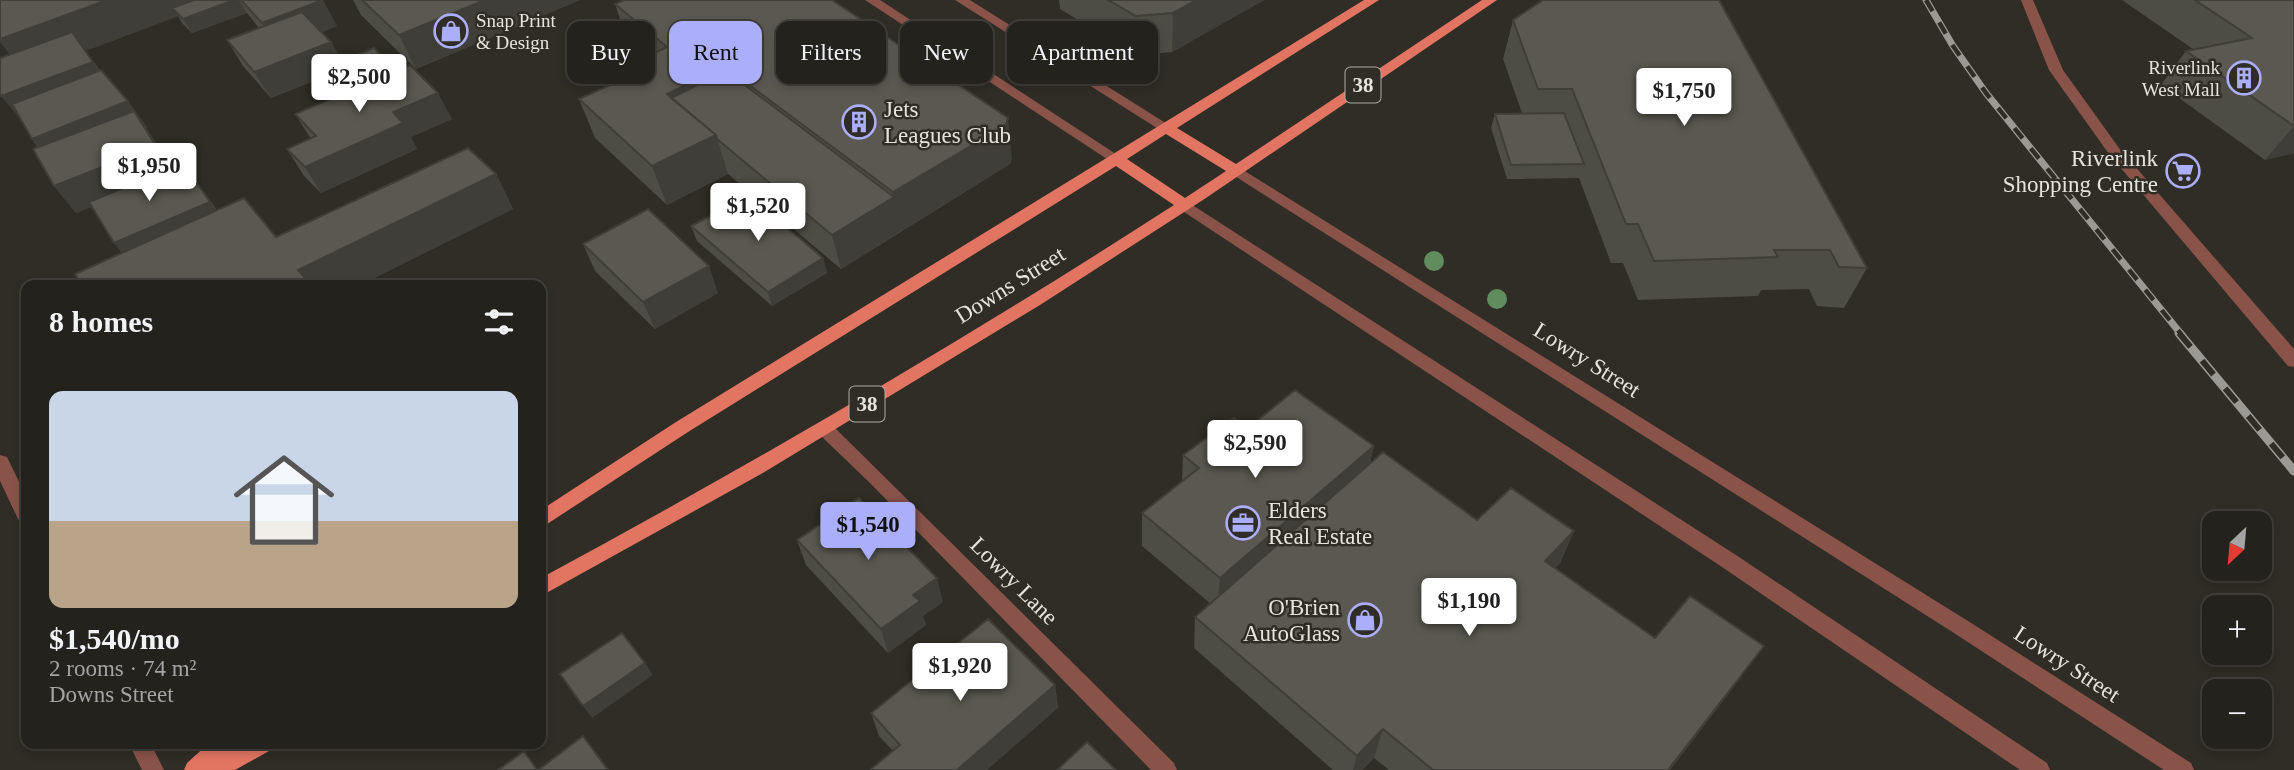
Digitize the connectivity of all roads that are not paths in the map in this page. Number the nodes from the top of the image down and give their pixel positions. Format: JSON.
{"nodes":[{"id":1,"x":871,"y":0,"type":"edge"},
{"id":2,"x":961,"y":0,"type":"edge"},
{"id":3,"x":1373,"y":0,"type":"edge"},
{"id":4,"x":1491,"y":0,"type":"edge"},
{"id":5,"x":2027,"y":0,"type":"edge"},
{"id":6,"x":1165,"y":127,"type":"junction"},
{"id":7,"x":1115,"y":158,"type":"junction"},
{"id":8,"x":1235,"y":170,"type":"junction"},
{"id":9,"x":1184,"y":204,"type":"junction"},
{"id":10,"x":2294,"y":361,"type":"edge"},
{"id":11,"x":825,"y":429,"type":"junction"},
{"id":12,"x":0,"y":462,"type":"edge"},
{"id":13,"x":21,"y":505,"type":"edge"},
{"id":14,"x":546,"y":517,"type":"edge"},
{"id":15,"x":546,"y":585,"type":"edge"},
{"id":16,"x":142,"y":749,"type":"edge"},
{"id":17,"x":219,"y":749,"type":"edge"},
{"id":18,"x":252,"y":749,"type":"edge"},
{"id":19,"x":153,"y":770,"type":"edge"},
{"id":20,"x":195,"y":770,"type":"edge"},
{"id":21,"x":214,"y":770,"type":"edge"},
{"id":22,"x":1166,"y":770,"type":"edge"},
{"id":23,"x":2039,"y":770,"type":"edge"},
{"id":24,"x":2183,"y":770,"type":"edge"}],
"edges":[{"from":1,"to":7,"type":"street"},
{"from":2,"to":6,"type":"street","name":"Lowry Street"},
{"from":3,"to":6,"type":"main road"},
{"from":4,"to":8,"type":"main road","name":"Downs Street","number":"38"},
{"from":5,"to":10,"type":"street"},
{"from":6,"to":7,"type":"main road"},
{"from":6,"to":8,"type":"main road","name":"Lowry Street"},
{"from":7,"to":9,"type":"main road"},
{"from":7,"to":14,"type":"main road"},
{"from":8,"to":9,"type":"main road","name":"Downs Street","number":"38"},
{"from":8,"to":24,"type":"street","name":"Lowry Street"},
{"from":9,"to":11,"type":"main road","name":"Downs Street","number":"38"},
{"from":9,"to":23,"type":"street"},
{"from":11,"to":15,"type":"main road","name":"Downs Street","number":"38"},
{"from":11,"to":22,"type":"street","name":"Lowry Lane"},
{"from":12,"to":13,"type":"street"},
{"from":16,"to":19,"type":"street"},
{"from":17,"to":20,"type":"main road"},
{"from":18,"to":21,"type":"main road"}]}
